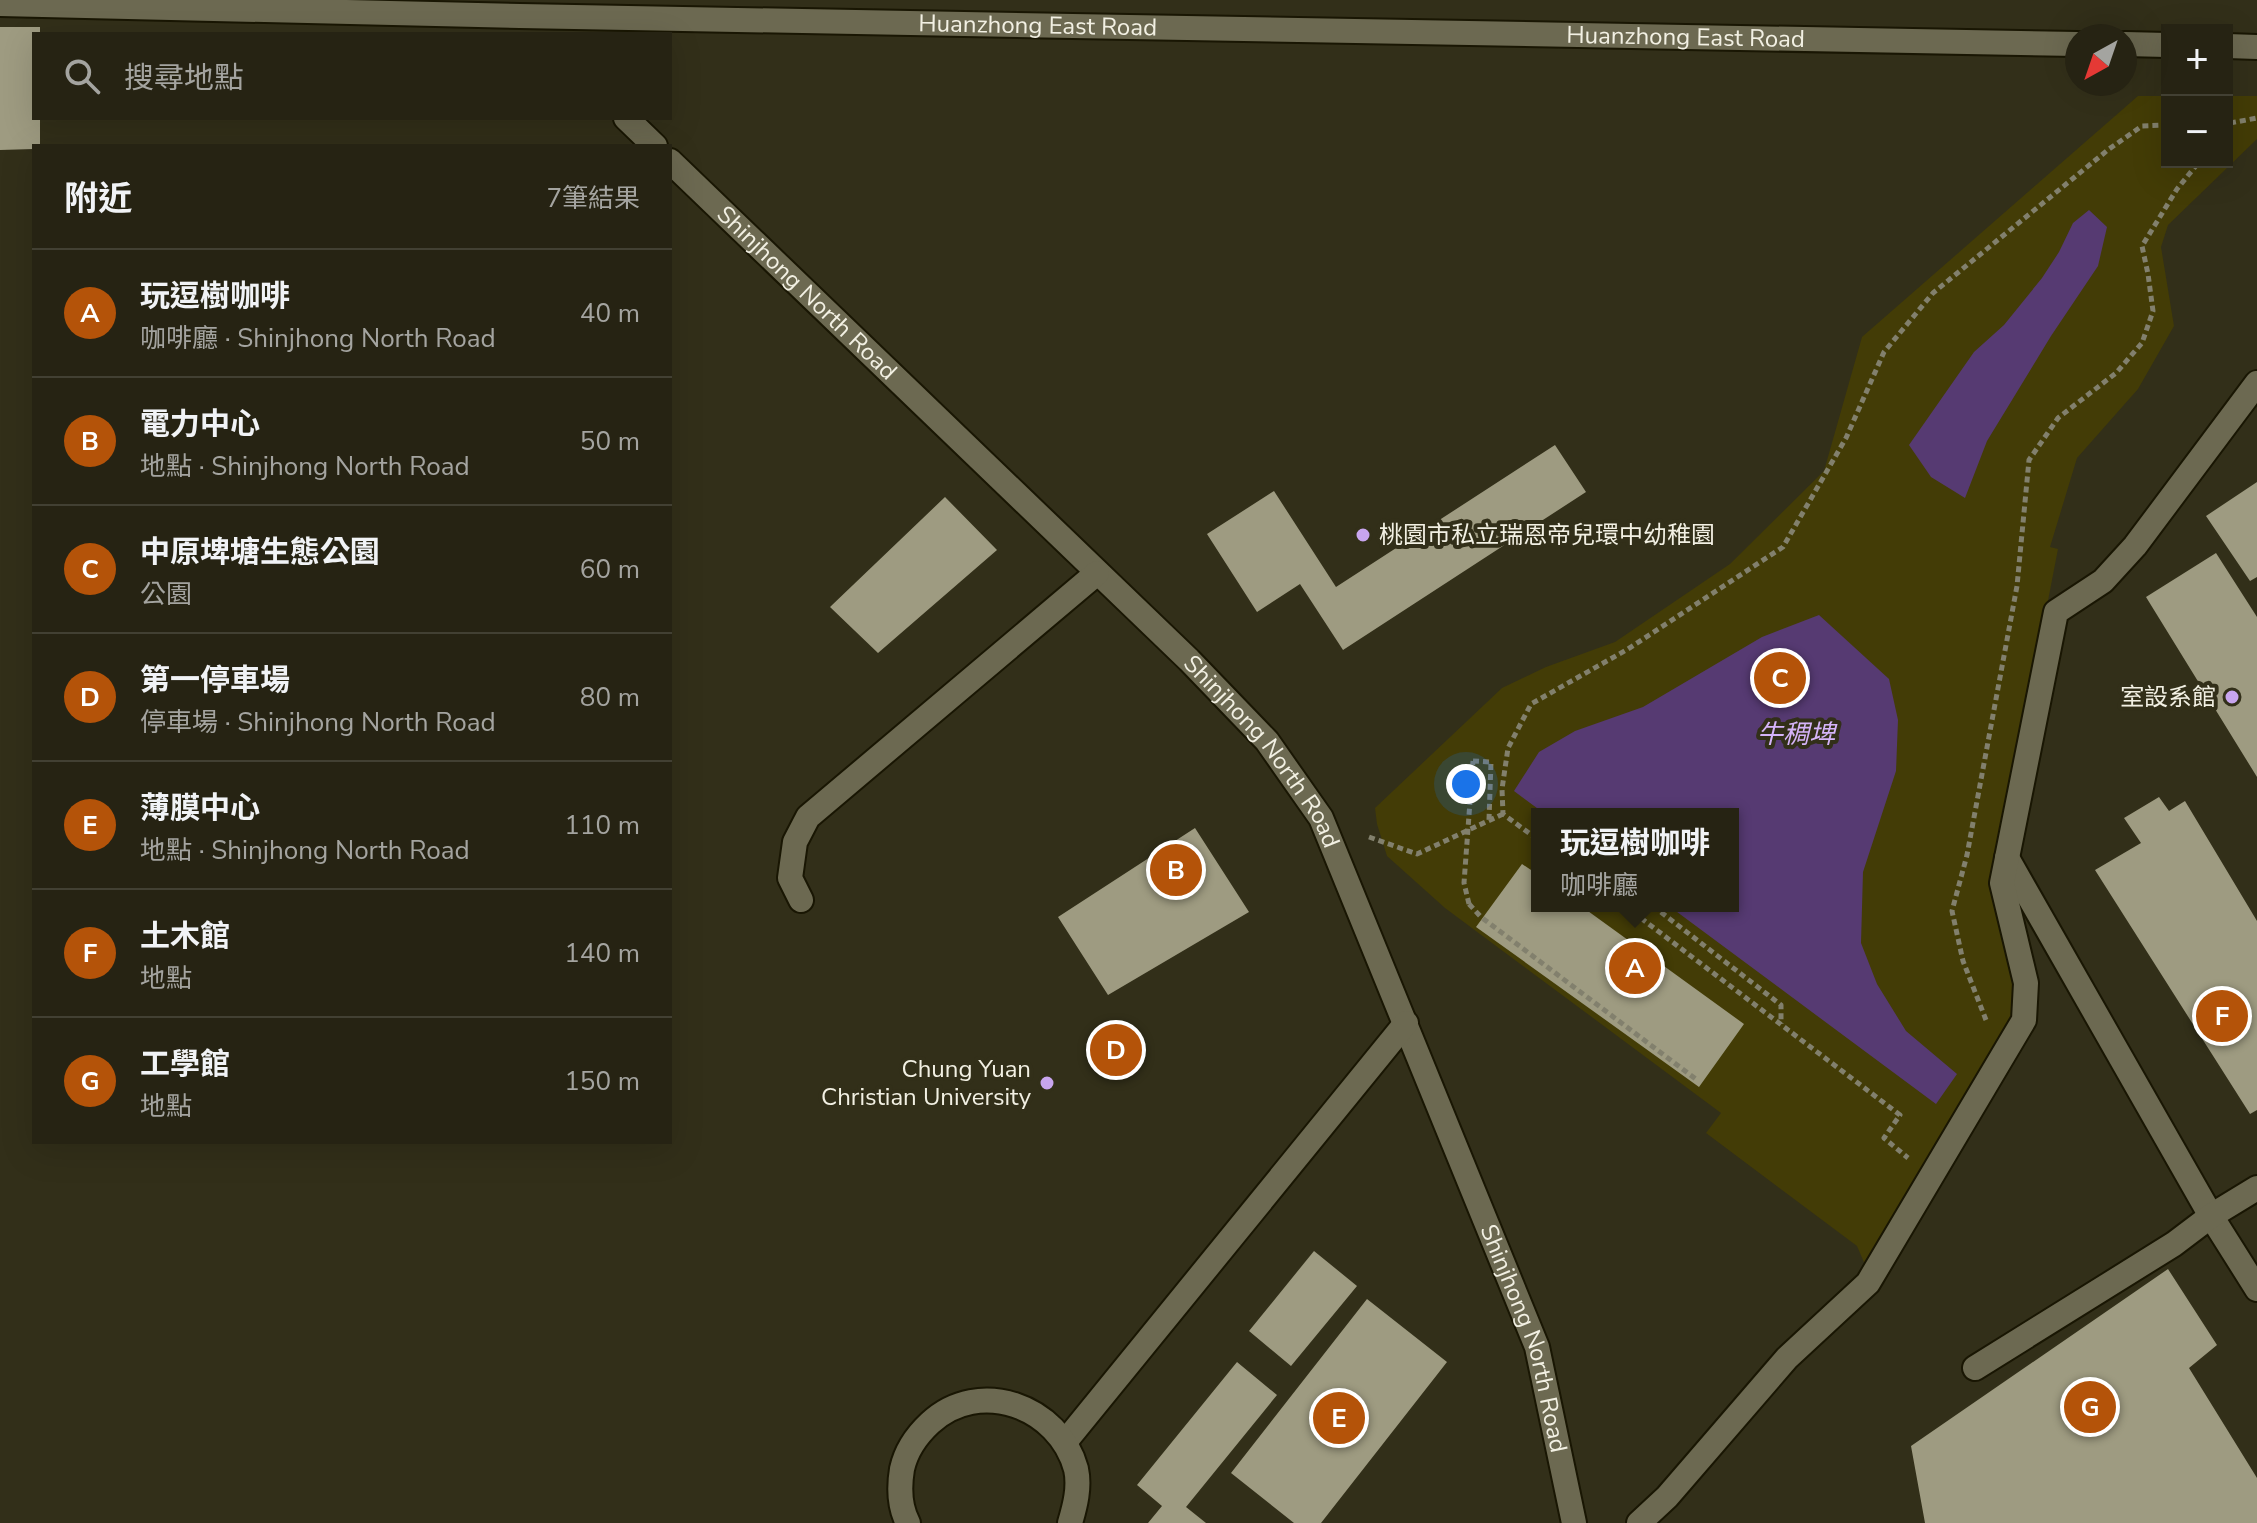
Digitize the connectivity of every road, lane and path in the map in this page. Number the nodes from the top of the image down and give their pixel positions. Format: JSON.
{"nodes":[{"id":1,"x":0,"y":4,"type":"edge"},
{"id":2,"x":512,"y":8,"type":"edge"},
{"id":3,"x":537,"y":32,"type":"edge"},
{"id":4,"x":2065,"y":44,"type":"edge"},
{"id":5,"x":2137,"y":44,"type":"edge"},
{"id":6,"x":2161,"y":45,"type":"edge"},
{"id":7,"x":2233,"y":46,"type":"edge"},
{"id":8,"x":2257,"y":47,"type":"edge"},
{"id":9,"x":2257,"y":118,"type":"edge"},
{"id":10,"x":628,"y":120,"type":"edge"},
{"id":11,"x":2233,"y":124,"type":"edge"},
{"id":12,"x":2161,"y":125,"type":"edge"},
{"id":13,"x":653,"y":144,"type":"edge"},
{"id":14,"x":672,"y":163,"type":"edge"},
{"id":15,"x":2194,"y":168,"type":"edge"},
{"id":16,"x":2257,"y":383,"type":"edge"},
{"id":17,"x":1097,"y":573,"type":"junction"},
{"id":18,"x":1503,"y":814,"type":"junction"},
{"id":19,"x":1489,"y":820,"type":"junction"},
{"id":20,"x":1531,"y":835,"type":"edge"},
{"id":21,"x":1369,"y":837,"type":"dead end"},
{"id":22,"x":2007,"y":858,"type":"junction"},
{"id":23,"x":801,"y":900,"type":"dead end"},
{"id":24,"x":1633,"y":912,"type":"edge"},
{"id":25,"x":1661,"y":912,"type":"edge"},
{"id":26,"x":1406,"y":1023,"type":"junction"},
{"id":27,"x":1781,"y":1025,"type":"junction"},
{"id":28,"x":1987,"y":1025,"type":"dead end"},
{"id":29,"x":1697,"y":1080,"type":"dead end"},
{"id":30,"x":1912,"y":1162,"type":"dead end"},
{"id":31,"x":2257,"y":1188,"type":"edge"},
{"id":32,"x":2211,"y":1216,"type":"junction"},
{"id":33,"x":2257,"y":1289,"type":"edge"},
{"id":34,"x":1975,"y":1368,"type":"dead end"},
{"id":35,"x":1065,"y":1442,"type":"junction"},
{"id":36,"x":908,"y":1523,"type":"edge"},
{"id":37,"x":1070,"y":1523,"type":"edge"},
{"id":38,"x":1574,"y":1523,"type":"edge"},
{"id":39,"x":1639,"y":1523,"type":"edge"}],
"edges":[{"from":1,"to":2,"type":"street","name":"Huanzhong East Road"},
{"from":2,"to":3,"type":"street"},
{"from":2,"to":4,"type":"street","name":"Huanzhong East Road"},
{"from":5,"to":6,"type":"street"},
{"from":7,"to":8,"type":"street"},
{"from":9,"to":11,"type":"path"},
{"from":10,"to":13,"type":"street"},
{"from":12,"to":18,"type":"path"},
{"from":14,"to":17,"type":"street","name":"Shinjhong North Road"},
{"from":15,"to":28,"type":"path"},
{"from":16,"to":22,"type":"street"},
{"from":17,"to":23,"type":"street"},
{"from":17,"to":26,"type":"street","name":"Shinjhong North Road"},
{"from":18,"to":19,"type":"path"},
{"from":18,"to":20,"type":"path"},
{"from":19,"to":21,"type":"path"},
{"from":19,"to":29,"type":"path","bridge":true},
{"from":22,"to":32,"type":"street"},
{"from":22,"to":39,"type":"street"},
{"from":24,"to":27,"type":"path"},
{"from":25,"to":27,"type":"path"},
{"from":26,"to":35,"type":"street"},
{"from":26,"to":38,"type":"street","name":"Shinjhong North Road"},
{"from":27,"to":30,"type":"path"},
{"from":31,"to":32,"type":"street"},
{"from":32,"to":33,"type":"street"},
{"from":32,"to":34,"type":"street"},
{"from":35,"to":36,"type":"street"},
{"from":35,"to":37,"type":"street"}]}
